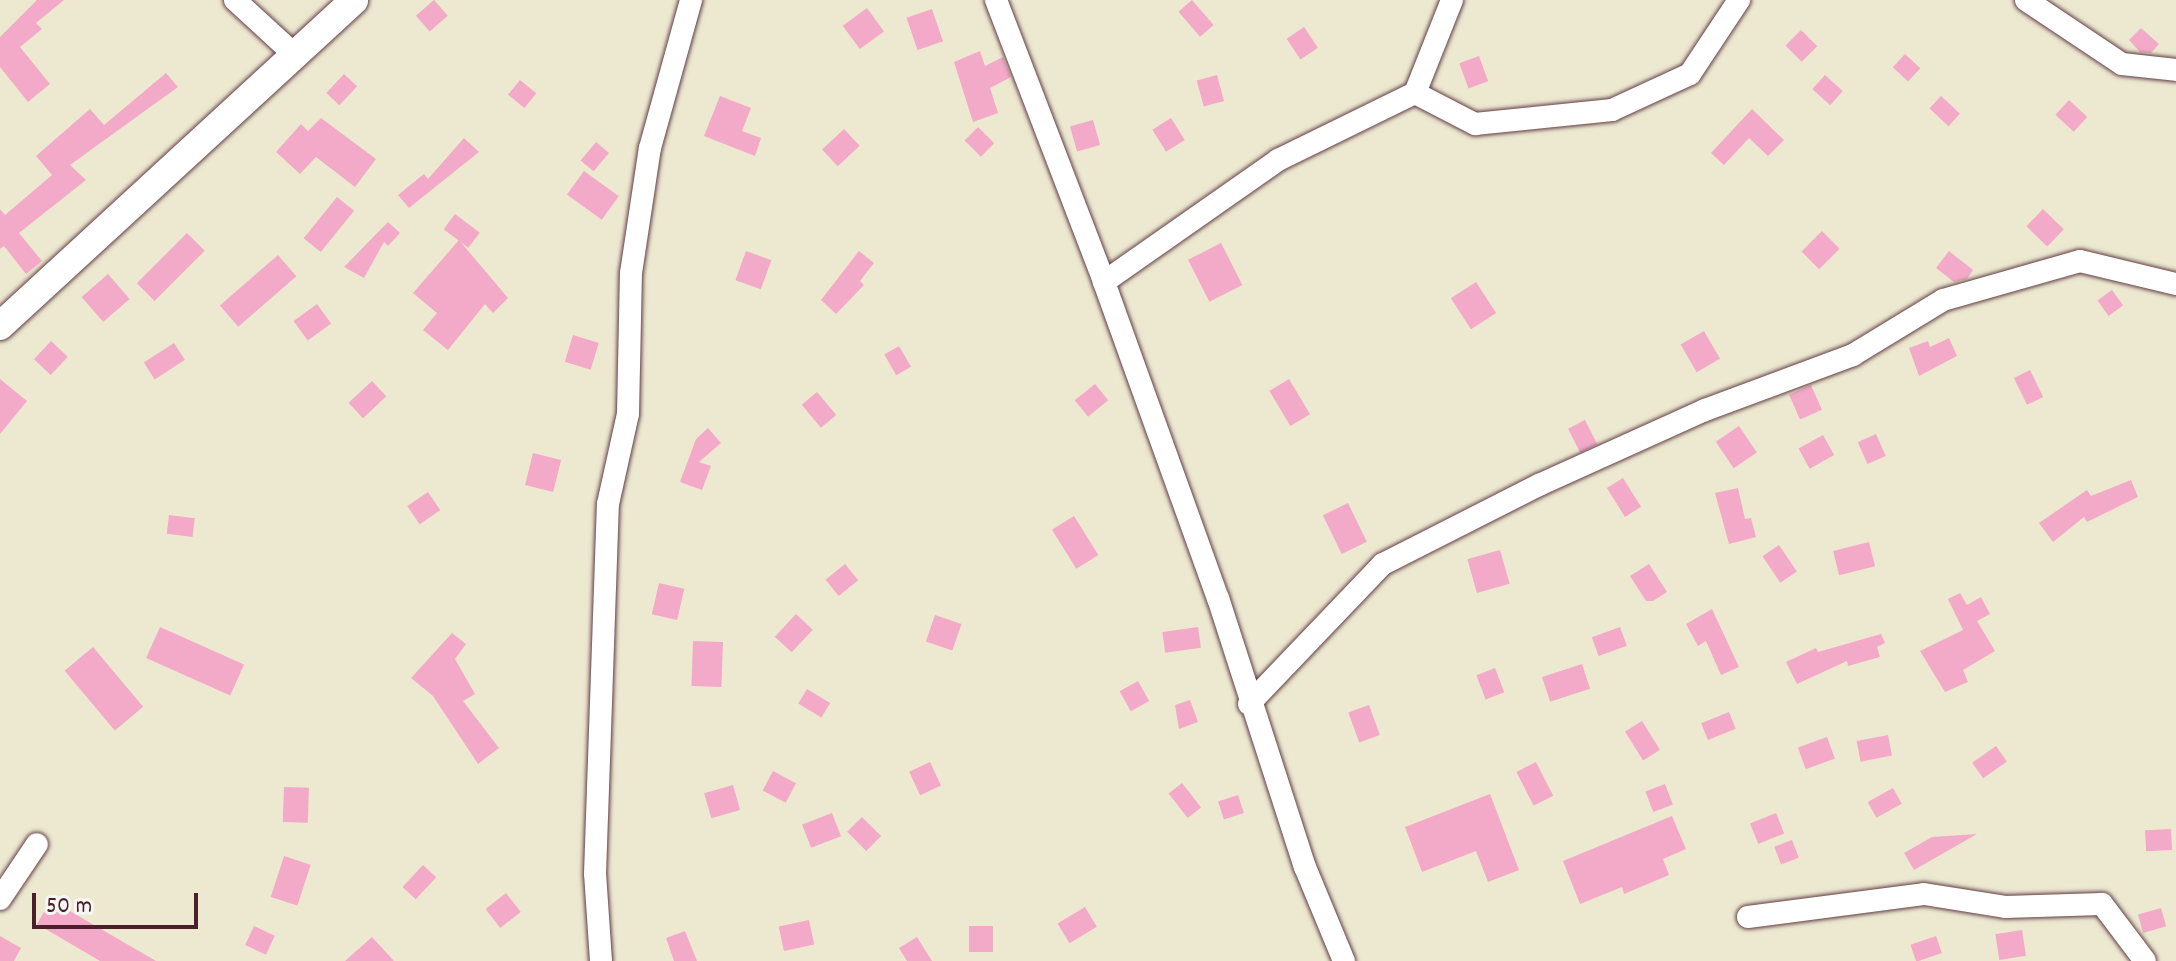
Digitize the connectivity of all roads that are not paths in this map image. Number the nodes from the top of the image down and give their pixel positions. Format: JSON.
{"nodes":[{"id":1,"x":235,"y":0,"type":"edge"},
{"id":2,"x":354,"y":0,"type":"edge"},
{"id":3,"x":691,"y":0,"type":"edge"},
{"id":4,"x":996,"y":0,"type":"edge"},
{"id":5,"x":1452,"y":0,"type":"edge"},
{"id":6,"x":1739,"y":0,"type":"edge"},
{"id":7,"x":2026,"y":0,"type":"edge"},
{"id":8,"x":296,"y":56,"type":"junction"},
{"id":9,"x":2176,"y":70,"type":"edge"},
{"id":10,"x":1415,"y":93,"type":"junction"},
{"id":11,"x":1104,"y":282,"type":"junction"},
{"id":12,"x":2176,"y":284,"type":"edge"},
{"id":13,"x":0,"y":326,"type":"edge"},
{"id":14,"x":1249,"y":704,"type":"junction"},
{"id":15,"x":37,"y":844,"type":"dead end"},
{"id":16,"x":0,"y":899,"type":"edge"},
{"id":17,"x":1748,"y":917,"type":"dead end"},
{"id":18,"x":601,"y":961,"type":"edge"},
{"id":19,"x":1344,"y":961,"type":"edge"},
{"id":20,"x":2145,"y":961,"type":"edge"}],
"edges":[{"from":1,"to":8,"type":"street"},
{"from":2,"to":8,"type":"street"},
{"from":3,"to":18,"type":"street"},
{"from":4,"to":11,"type":"street"},
{"from":5,"to":10,"type":"street"},
{"from":6,"to":10,"type":"street"},
{"from":7,"to":9,"type":"street"},
{"from":8,"to":13,"type":"street"},
{"from":10,"to":11,"type":"street"},
{"from":11,"to":14,"type":"street"},
{"from":12,"to":14,"type":"street"},
{"from":14,"to":19,"type":"street"},
{"from":15,"to":16,"type":"street"},
{"from":17,"to":20,"type":"street"}]}
